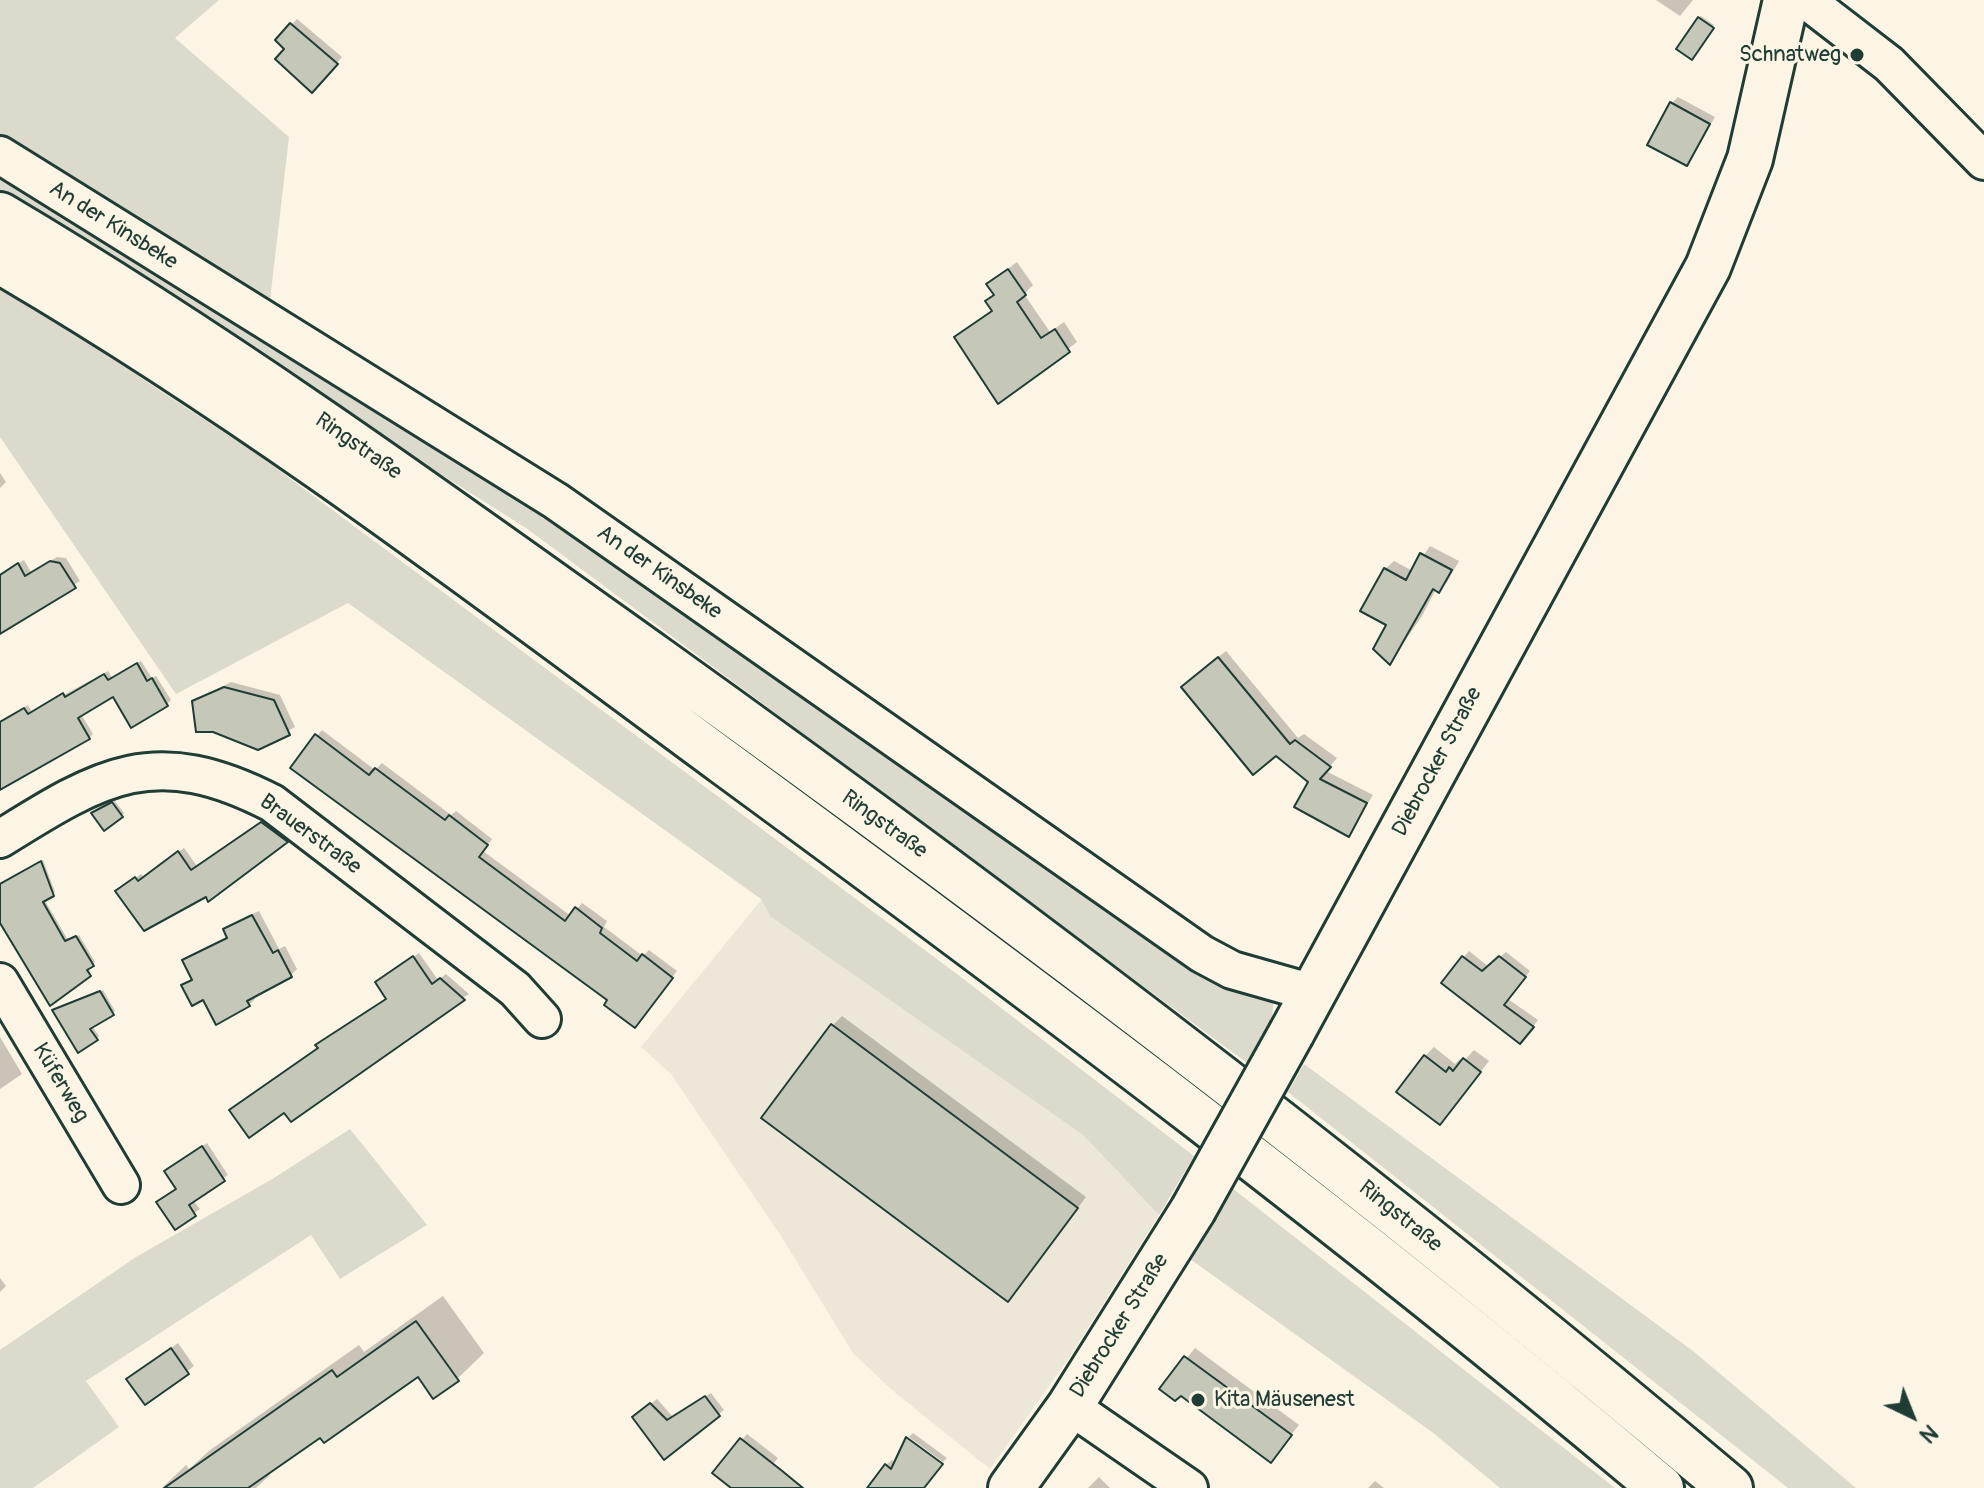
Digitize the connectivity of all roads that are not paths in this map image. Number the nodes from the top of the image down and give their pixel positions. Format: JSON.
{"nodes":[{"id":1,"x":1786,"y":0,"type":"edge"},
{"id":2,"x":1806,"y":0,"type":"edge"},
{"id":3,"x":0,"y":155,"type":"edge"},
{"id":4,"x":1984,"y":161,"type":"edge"},
{"id":5,"x":0,"y":215,"type":"edge"},
{"id":6,"x":0,"y":261,"type":"edge"},
{"id":7,"x":0,"y":839,"type":"edge"},
{"id":8,"x":0,"y":982,"type":"edge"},
{"id":9,"x":1313,"y":993,"type":"junction"},
{"id":10,"x":542,"y":1019,"type":"dead end"},
{"id":11,"x":121,"y":1185,"type":"dead end"},
{"id":12,"x":1070,"y":1406,"type":"junction"},
{"id":13,"x":1011,"y":1488,"type":"edge"},
{"id":14,"x":1189,"y":1488,"type":"edge"},
{"id":15,"x":1661,"y":1488,"type":"edge"},
{"id":16,"x":1730,"y":1488,"type":"edge"}],
"edges":[{"from":1,"to":9,"type":"main road","name":"Diebrocker Straße"},
{"from":2,"to":4,"type":"street"},
{"from":3,"to":9,"type":"street","name":"An der Kinsbeke"},
{"from":5,"to":16,"type":"main road","name":"Ringstraße"},
{"from":6,"to":15,"type":"main road","name":"Ringstraße"},
{"from":7,"to":10,"type":"street","name":"Brauerstraße"},
{"from":8,"to":11,"type":"street","name":"Küferweg"},
{"from":9,"to":12,"type":"main road","name":"Diebrocker Straße","bridge":true},
{"from":12,"to":13,"type":"main road","name":"Diebrocker Straße"},
{"from":12,"to":14,"type":"street"}]}
